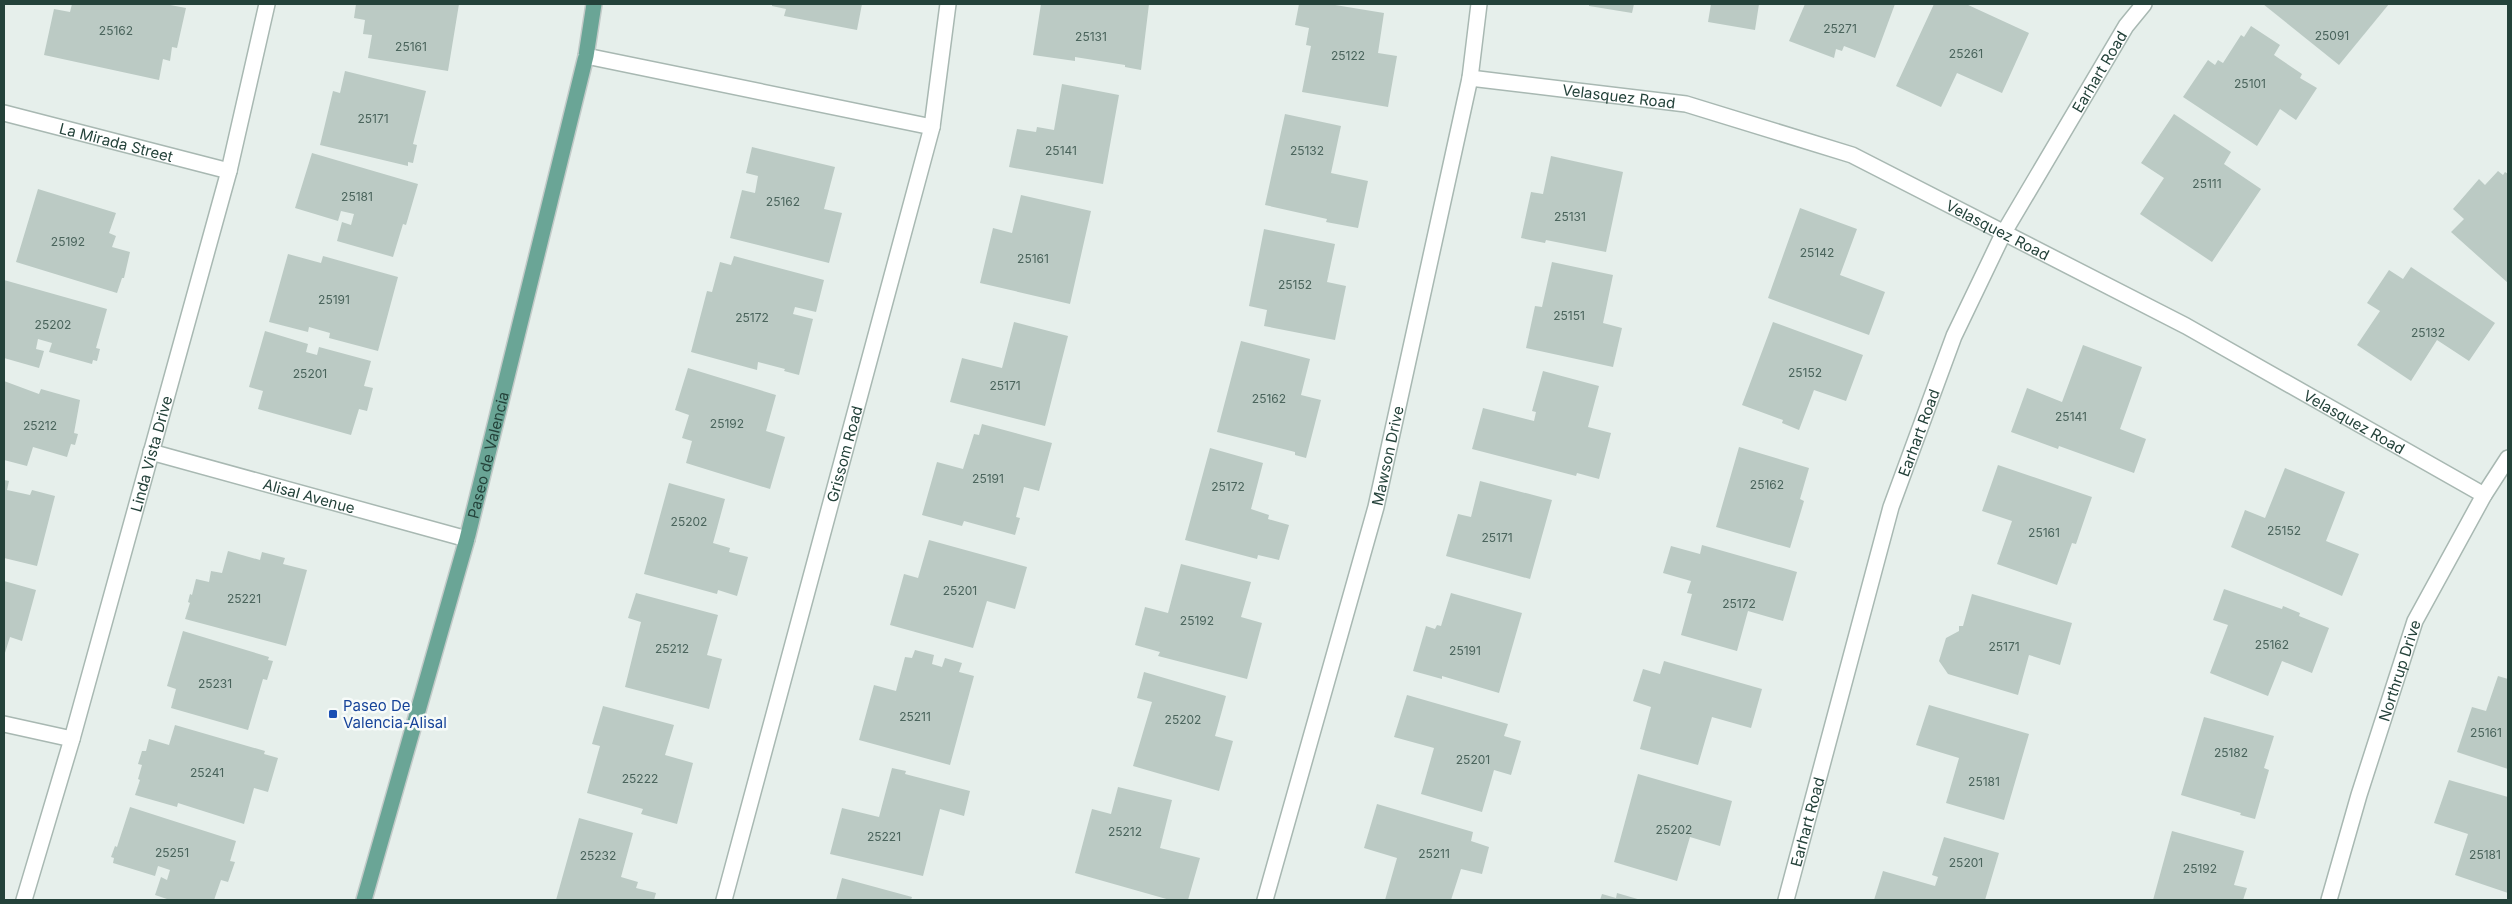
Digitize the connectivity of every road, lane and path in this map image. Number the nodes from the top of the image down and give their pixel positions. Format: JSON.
{"nodes":[{"id":1,"x":266,"y":4,"type":"edge"},
{"id":2,"x":594,"y":4,"type":"edge"},
{"id":3,"x":948,"y":4,"type":"edge"},
{"id":4,"x":1479,"y":4,"type":"edge"},
{"id":5,"x":2144,"y":4,"type":"edge"},
{"id":6,"x":586,"y":56,"type":"junction"},
{"id":7,"x":1470,"y":78,"type":"junction"},
{"id":8,"x":4,"y":113,"type":"edge"},
{"id":9,"x":932,"y":127,"type":"junction"},
{"id":10,"x":229,"y":171,"type":"junction"},
{"id":11,"x":2003,"y":234,"type":"junction"},
{"id":12,"x":151,"y":452,"type":"junction"},
{"id":13,"x":2508,"y":458,"type":"edge"},
{"id":14,"x":2484,"y":495,"type":"junction"},
{"id":15,"x":467,"y":539,"type":"junction"},
{"id":16,"x":4,"y":724,"type":"edge"},
{"id":17,"x":72,"y":739,"type":"junction"},
{"id":18,"x":24,"y":900,"type":"edge"},
{"id":19,"x":364,"y":900,"type":"edge"},
{"id":20,"x":724,"y":900,"type":"edge"},
{"id":21,"x":1265,"y":900,"type":"edge"},
{"id":22,"x":1786,"y":900,"type":"edge"},
{"id":23,"x":2329,"y":900,"type":"edge"}],
"edges":[{"from":1,"to":10,"type":"street","name":"Linda Vista Drive"},
{"from":2,"to":6,"type":"main road","name":"Paseo de Valencia"},
{"from":3,"to":9,"type":"street","name":"Grissom Road"},
{"from":4,"to":7,"type":"street","name":"Mawson Drive"},
{"from":5,"to":11,"type":"street","name":"Earhart Road"},
{"from":6,"to":9,"type":"street"},
{"from":6,"to":15,"type":"main road","name":"Paseo de Valencia"},
{"from":7,"to":11,"type":"street","name":"Velasquez Road"},
{"from":7,"to":21,"type":"street","name":"Mawson Drive"},
{"from":8,"to":10,"type":"street","name":"La Mirada Street"},
{"from":9,"to":20,"type":"street","name":"Grissom Road"},
{"from":10,"to":12,"type":"street","name":"Linda Vista Drive"},
{"from":11,"to":14,"type":"street","name":"Velasquez Road"},
{"from":11,"to":22,"type":"street","name":"Earhart Road"},
{"from":12,"to":15,"type":"street","name":"Alisal Avenue"},
{"from":12,"to":17,"type":"street","name":"Linda Vista Drive"},
{"from":13,"to":14,"type":"street","name":"Northrup Drive"},
{"from":14,"to":23,"type":"street","name":"Northrup Drive"},
{"from":15,"to":19,"type":"main road","name":"Paseo de Valencia"},
{"from":16,"to":17,"type":"street"},
{"from":17,"to":18,"type":"street","name":"Linda Vista Drive"}]}
